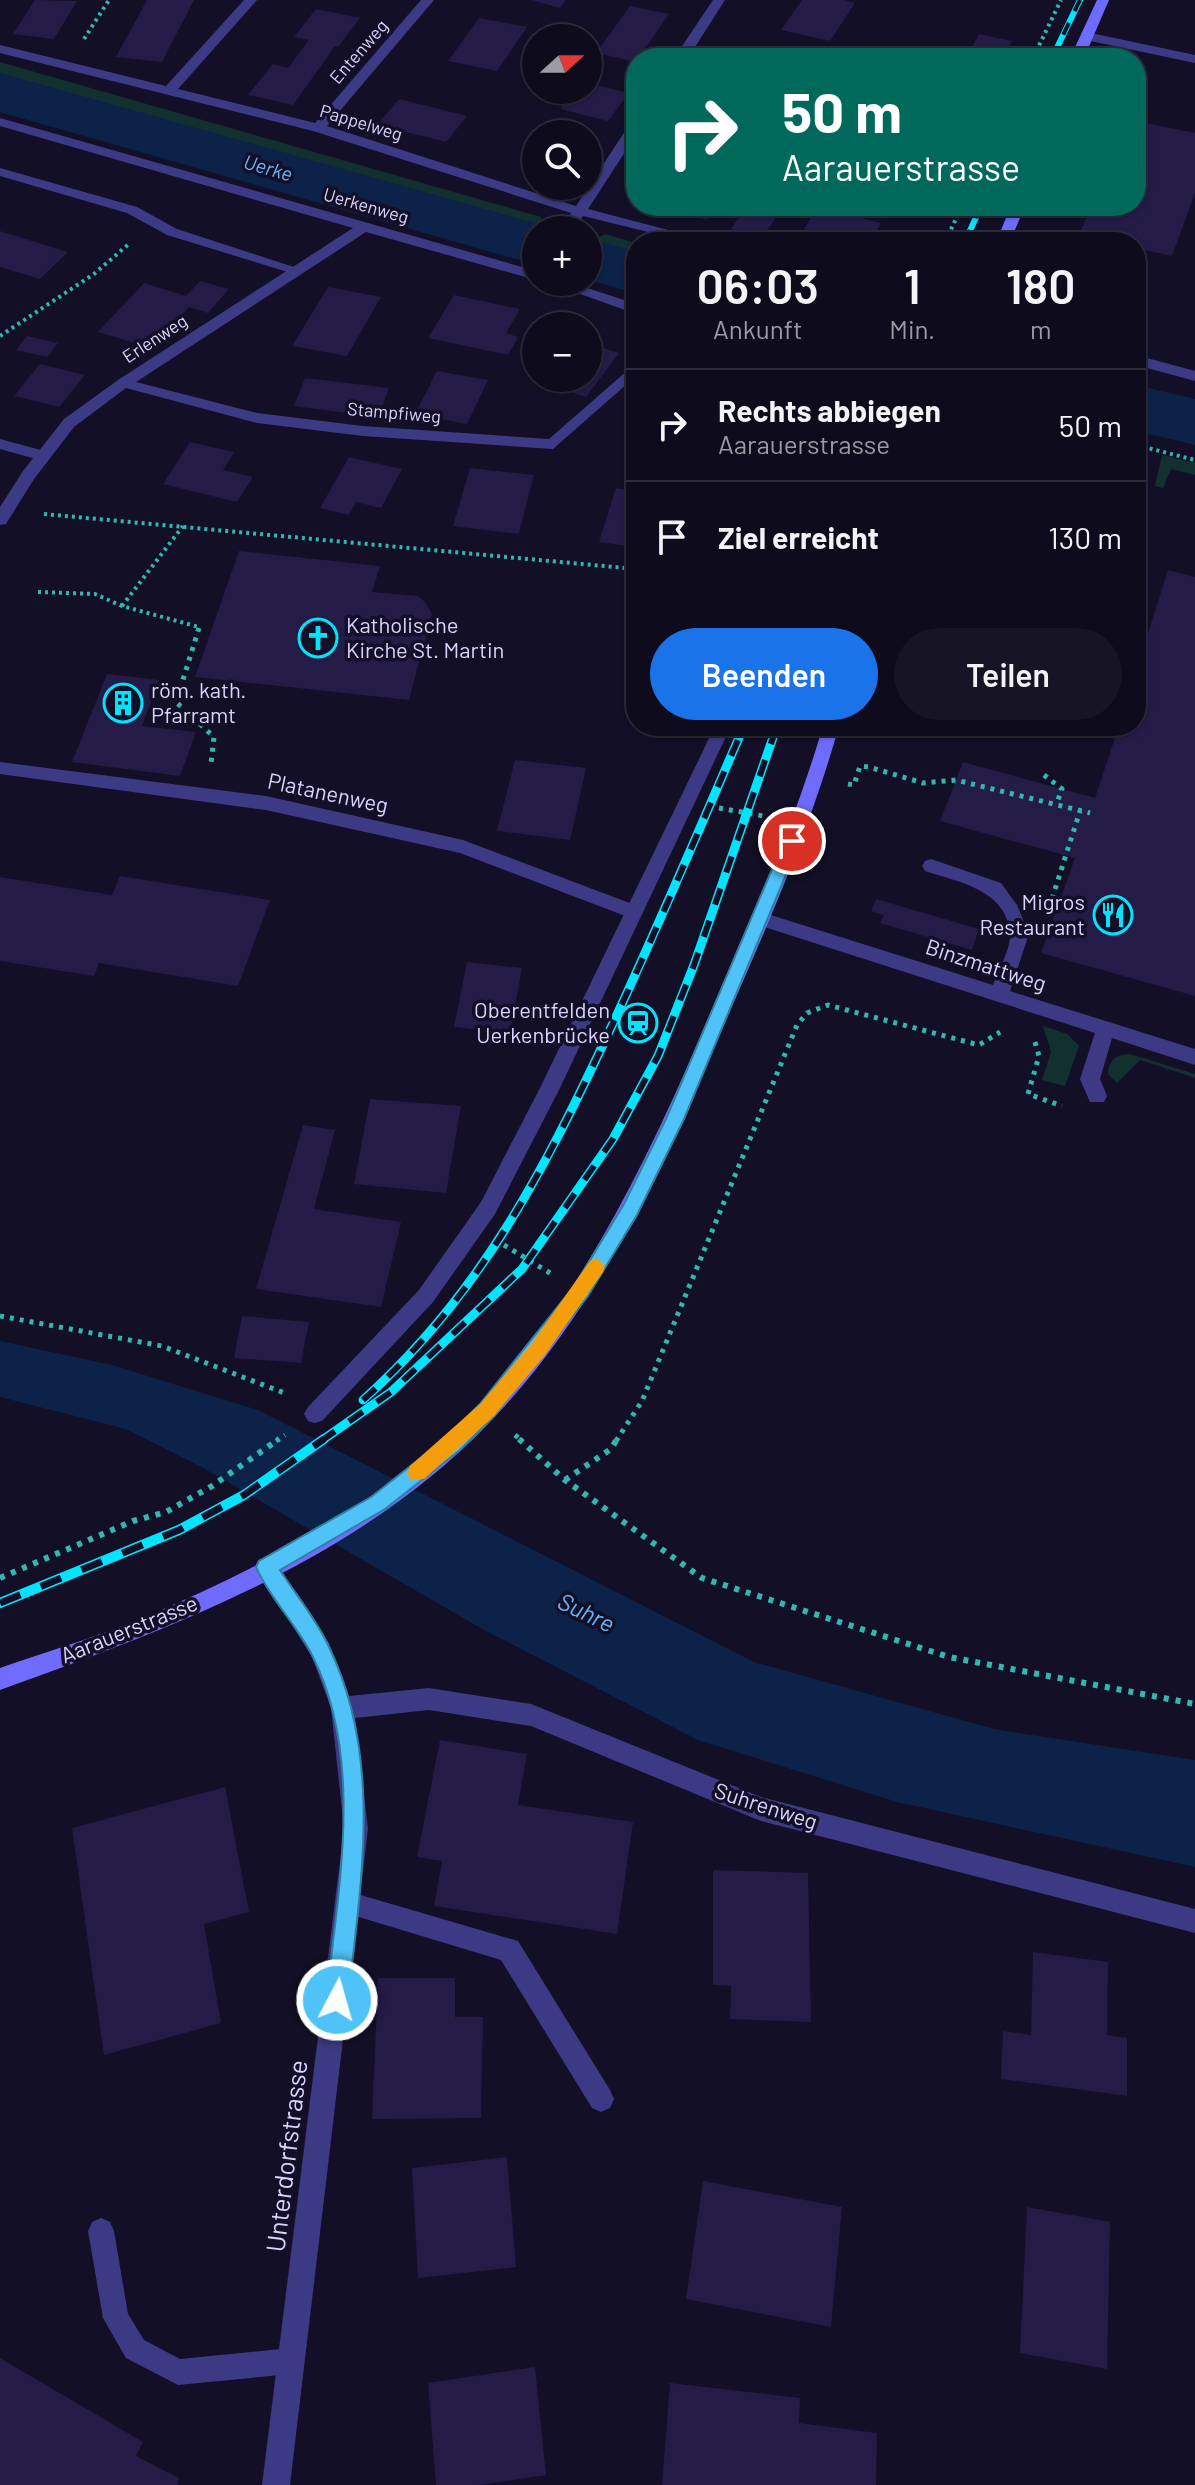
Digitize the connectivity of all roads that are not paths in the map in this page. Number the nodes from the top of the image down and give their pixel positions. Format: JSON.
{"nodes":[{"id":1,"x":251,"y":0,"type":"edge"},
{"id":2,"x":428,"y":0,"type":"edge"},
{"id":3,"x":719,"y":0,"type":"edge"},
{"id":4,"x":1103,"y":0,"type":"edge"},
{"id":5,"x":1086,"y":36,"type":"junction"},
{"id":6,"x":688,"y":48,"type":"edge"},
{"id":7,"x":1081,"y":48,"type":"edge"},
{"id":8,"x":1143,"y":48,"type":"edge"},
{"id":9,"x":0,"y":49,"type":"edge"},
{"id":10,"x":1146,"y":49,"type":"edge"},
{"id":11,"x":1195,"y":59,"type":"edge"},
{"id":12,"x":169,"y":91,"type":"junction"},
{"id":13,"x":0,"y":122,"type":"edge"},
{"id":14,"x":318,"y":128,"type":"junction"},
{"id":15,"x":626,"y":140,"type":"edge"},
{"id":16,"x":0,"y":172,"type":"edge"},
{"id":17,"x":556,"y":216,"type":"edge"},
{"id":18,"x":576,"y":216,"type":"edge"},
{"id":19,"x":602,"y":226,"type":"edge"},
{"id":20,"x":364,"y":227,"type":"junction"},
{"id":21,"x":640,"y":232,"type":"edge"},
{"id":22,"x":296,"y":270,"type":"junction"},
{"id":23,"x":522,"y":270,"type":"edge"},
{"id":24,"x":597,"y":296,"type":"edge"},
{"id":25,"x":626,"y":306,"type":"edge"},
{"id":26,"x":1146,"y":363,"type":"edge"},
{"id":27,"x":1195,"y":376,"type":"edge"},
{"id":28,"x":626,"y":377,"type":"edge"},
{"id":29,"x":123,"y":383,"type":"junction"},
{"id":30,"x":0,"y":444,"type":"edge"},
{"id":31,"x":43,"y":456,"type":"junction"},
{"id":32,"x":3,"y":515,"type":"edge"},
{"id":33,"x":718,"y":736,"type":"edge"},
{"id":34,"x":828,"y":736,"type":"edge"},
{"id":35,"x":0,"y":768,"type":"edge"},
{"id":36,"x":931,"y":866,"type":"dead end"},
{"id":37,"x":634,"y":912,"type":"junction"},
{"id":38,"x":761,"y":919,"type":"junction"},
{"id":39,"x":1010,"y":1003,"type":"junction"},
{"id":40,"x":1106,"y":1028,"type":"junction"},
{"id":41,"x":1195,"y":1057,"type":"edge"},
{"id":42,"x":1097,"y":1096,"type":"dead end"},
{"id":43,"x":318,"y":1411,"type":"road end"},
{"id":44,"x":276,"y":1562,"type":"junction"},
{"id":45,"x":0,"y":1679,"type":"edge"},
{"id":46,"x":342,"y":1708,"type":"junction"},
{"id":47,"x":347,"y":1903,"type":"junction"},
{"id":48,"x":1195,"y":1921,"type":"edge"},
{"id":49,"x":601,"y":2099,"type":"dead end"},
{"id":50,"x":101,"y":2231,"type":"dead end"},
{"id":51,"x":291,"y":2361,"type":"junction"},
{"id":52,"x":276,"y":2485,"type":"edge"}],
"edges":[{"from":1,"to":12,"type":"street"},
{"from":2,"to":14,"type":"street","name":"Entenweg"},
{"from":3,"to":6,"type":"street"},
{"from":4,"to":5,"type":"main road"},
{"from":5,"to":7,"type":"main road"},
{"from":5,"to":8,"type":"street"},
{"from":9,"to":12,"type":"street","name":"Pappelweg"},
{"from":10,"to":11,"type":"street"},
{"from":12,"to":14,"type":"street","name":"Pappelweg"},
{"from":13,"to":20,"type":"street","name":"Uerkenweg"},
{"from":14,"to":17,"type":"street","name":"Pappelweg"},
{"from":15,"to":18,"type":"street"},
{"from":16,"to":22,"type":"street"},
{"from":19,"to":21,"type":"street","name":"Pappelweg"},
{"from":20,"to":22,"type":"street","name":"Erlenweg"},
{"from":20,"to":23,"type":"street","name":"Uerkenweg"},
{"from":22,"to":29,"type":"street","name":"Erlenweg"},
{"from":24,"to":25,"type":"street"},
{"from":26,"to":27,"type":"street"},
{"from":28,"to":29,"type":"street","name":"Stampfiweg"},
{"from":29,"to":31,"type":"street","name":"Erlenweg"},
{"from":30,"to":31,"type":"street"},
{"from":31,"to":32,"type":"street","name":"Erlenweg"},
{"from":33,"to":37,"type":"street"},
{"from":34,"to":38,"type":"main road","name":"Aarauerstrasse"},
{"from":35,"to":37,"type":"street","name":"Platanenweg"},
{"from":36,"to":39,"type":"street"},
{"from":37,"to":43,"type":"street"},
{"from":38,"to":39,"type":"street","name":"Binzmattweg"},
{"from":38,"to":44,"type":"main road","name":"Aarauerstrasse"},
{"from":39,"to":40,"type":"street","name":"Binzmattweg"},
{"from":40,"to":41,"type":"street","name":"Binzmattweg"},
{"from":40,"to":42,"type":"street"},
{"from":44,"to":45,"type":"main road","name":"Aarauerstrasse"},
{"from":44,"to":46,"type":"street","name":"Unterdorfstrasse"},
{"from":46,"to":47,"type":"street","name":"Unterdorfstrasse"},
{"from":46,"to":48,"type":"street","name":"Suhrenweg"},
{"from":47,"to":49,"type":"street"},
{"from":47,"to":51,"type":"street","name":"Unterdorfstrasse"},
{"from":50,"to":51,"type":"street"},
{"from":51,"to":52,"type":"street","name":"Unterdorfstrasse"}]}
